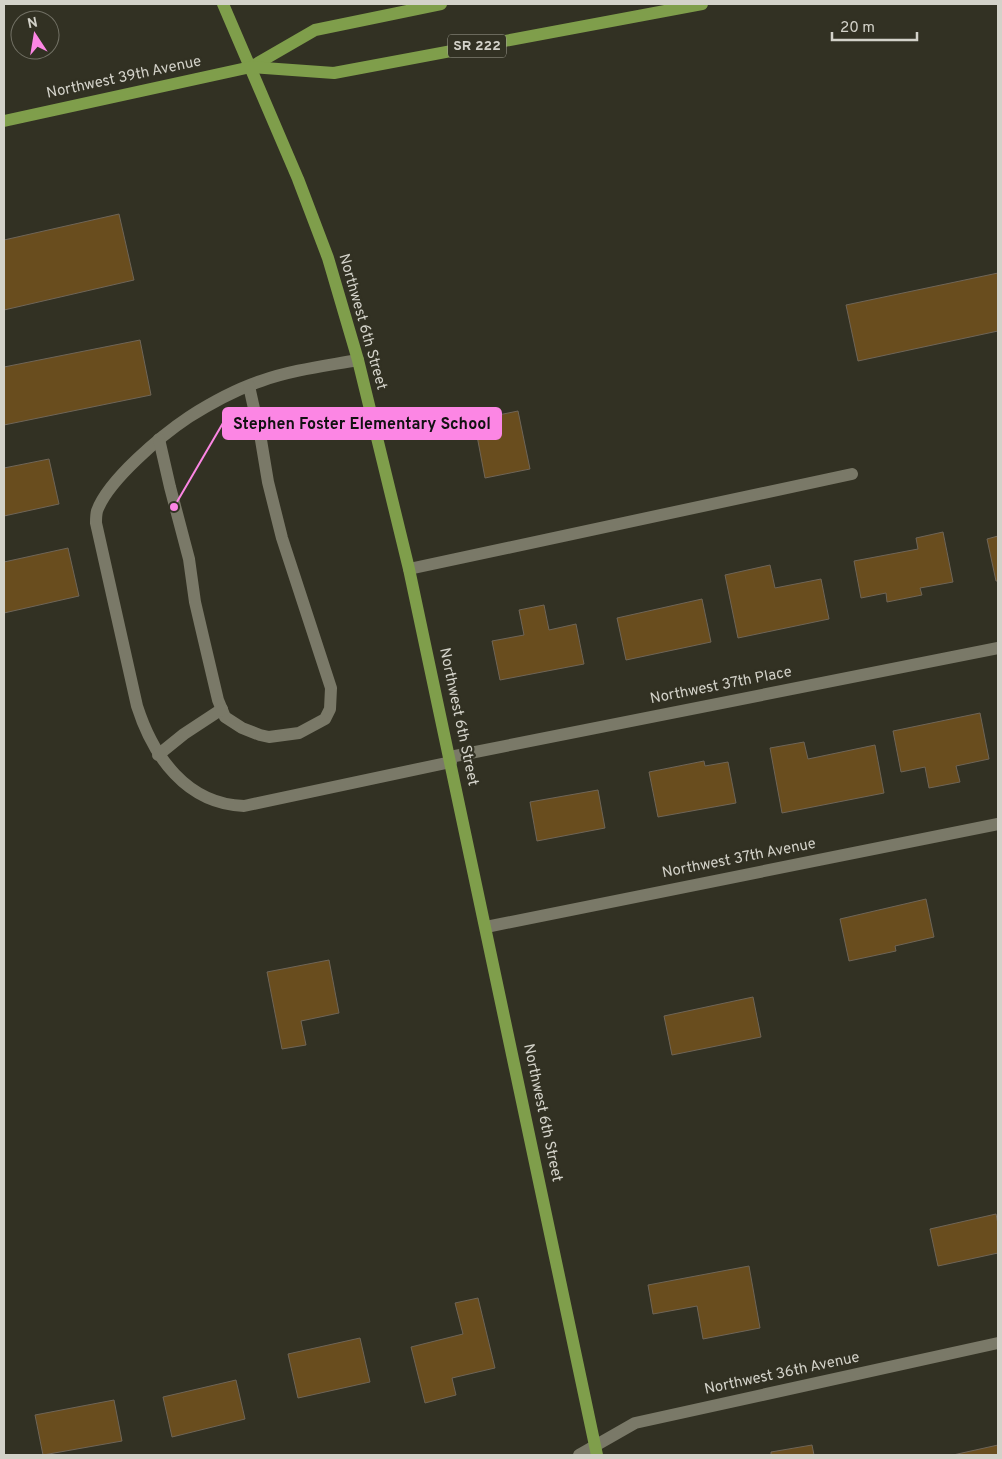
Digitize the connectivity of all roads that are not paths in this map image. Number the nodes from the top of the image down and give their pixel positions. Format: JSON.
{"nodes":[{"id":1,"x":223,"y":4,"type":"edge"},
{"id":2,"x":441,"y":4,"type":"edge"},
{"id":3,"x":702,"y":4,"type":"edge"},
{"id":4,"x":252,"y":68,"type":"junction"},
{"id":5,"x":4,"y":121,"type":"edge"},
{"id":6,"x":358,"y":360,"type":"junction"},
{"id":7,"x":249,"y":386,"type":"junction"},
{"id":8,"x":159,"y":439,"type":"junction"},
{"id":9,"x":852,"y":474,"type":"dead end"},
{"id":10,"x":409,"y":569,"type":"junction"},
{"id":11,"x":998,"y":648,"type":"edge"},
{"id":12,"x":222,"y":709,"type":"junction"},
{"id":13,"x":158,"y":754,"type":"junction"},
{"id":14,"x":450,"y":760,"type":"junction"},
{"id":15,"x":998,"y":824,"type":"edge"},
{"id":16,"x":486,"y":927,"type":"junction"},
{"id":17,"x":998,"y":1343,"type":"edge"},
{"id":18,"x":596,"y":1451,"type":"edge"},
{"id":19,"x":580,"y":1455,"type":"edge"}],
"edges":[{"from":1,"to":4,"type":"main road","name":"Northwest 6th Street"},
{"from":2,"to":4,"type":"main road","name":"Northwest 39th Avenue","number":"SR 222"},
{"from":3,"to":4,"type":"main road","name":"Northwest 39th Avenue","number":"SR 222"},
{"from":4,"to":5,"type":"main road","name":"Northwest 39th Avenue","number":"SR 222"},
{"from":4,"to":6,"type":"main road","name":"Northwest 6th Street"},
{"from":6,"to":7,"type":"street","name":"Northwest 37th Place"},
{"from":6,"to":10,"type":"main road","name":"Northwest 6th Street"},
{"from":7,"to":8,"type":"street","name":"Northwest 37th Place"},
{"from":7,"to":12,"type":"street"},
{"from":8,"to":12,"type":"street"},
{"from":8,"to":13,"type":"street","name":"Northwest 37th Place"},
{"from":9,"to":10,"type":"street"},
{"from":10,"to":14,"type":"main road","name":"Northwest 6th Street"},
{"from":11,"to":14,"type":"street","name":"Northwest 37th Place"},
{"from":12,"to":13,"type":"street"},
{"from":13,"to":14,"type":"street","name":"Northwest 37th Place"},
{"from":14,"to":16,"type":"main road","name":"Northwest 6th Street"},
{"from":15,"to":16,"type":"street","name":"Northwest 37th Avenue"},
{"from":16,"to":18,"type":"main road","name":"Northwest 6th Street"},
{"from":17,"to":18,"type":"street","name":"Northwest 36th Avenue"},
{"from":18,"to":19,"type":"street","name":"Northwest 36th Avenue"}]}
